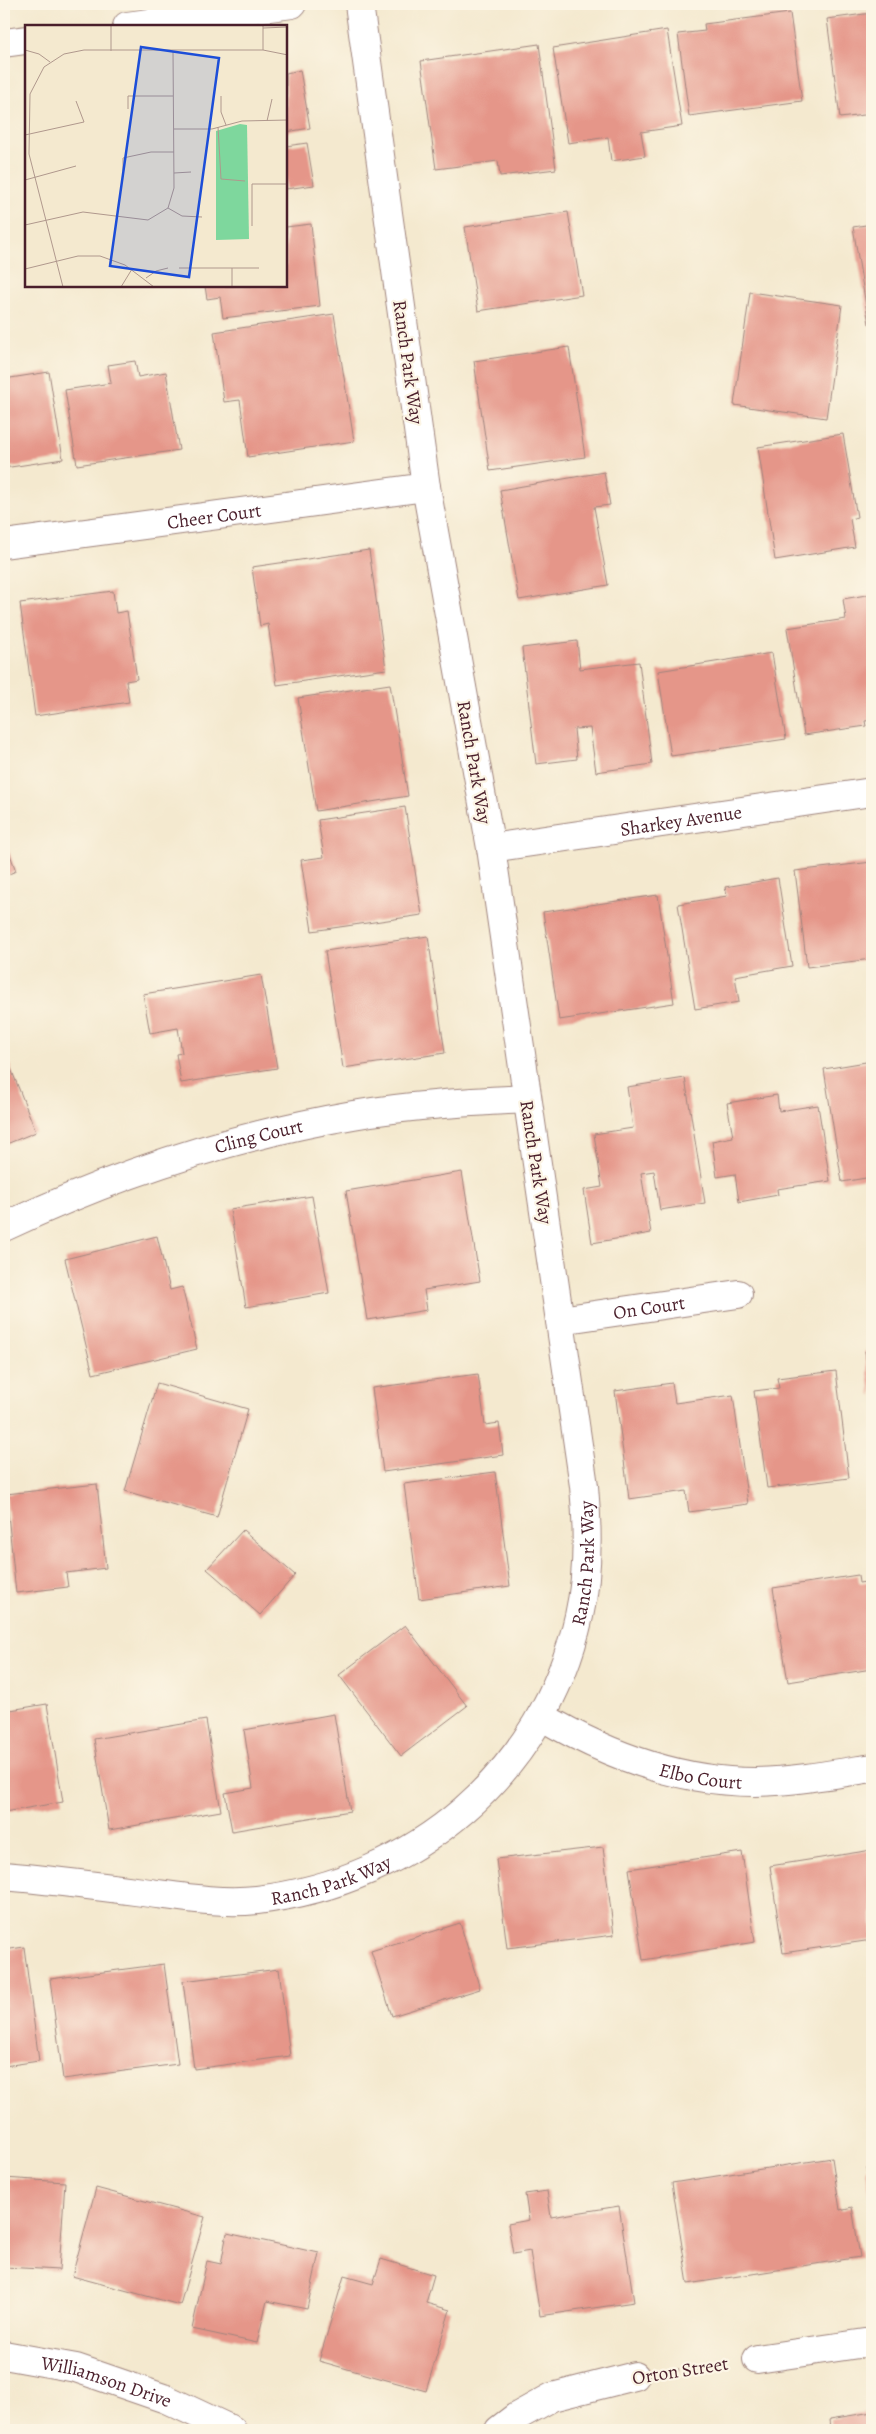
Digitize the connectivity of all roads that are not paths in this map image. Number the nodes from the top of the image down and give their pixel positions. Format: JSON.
{"nodes":[{"id":1,"x":292,"y":4,"type":"edge"},
{"id":2,"x":359,"y":4,"type":"edge"},
{"id":3,"x":134,"y":25,"type":"edge"},
{"id":4,"x":25,"y":40,"type":"edge"},
{"id":5,"x":4,"y":43,"type":"edge"},
{"id":6,"x":426,"y":487,"type":"junction"},
{"id":7,"x":4,"y":544,"type":"edge"},
{"id":8,"x":872,"y":792,"type":"edge"},
{"id":9,"x":491,"y":848,"type":"junction"},
{"id":10,"x":527,"y":1099,"type":"junction"},
{"id":11,"x":4,"y":1227,"type":"edge"},
{"id":12,"x":738,"y":1294,"type":"dead end"},
{"id":13,"x":560,"y":1320,"type":"junction"},
{"id":14,"x":541,"y":1716,"type":"junction"},
{"id":15,"x":872,"y":1768,"type":"edge"},
{"id":16,"x":4,"y":1876,"type":"edge"},
{"id":17,"x":872,"y":2342,"type":"edge"},
{"id":18,"x":4,"y":2355,"type":"edge"},
{"id":19,"x":757,"y":2359,"type":"road end"},
{"id":20,"x":635,"y":2376,"type":"road end"},
{"id":21,"x":232,"y":2430,"type":"edge"},
{"id":22,"x":499,"y":2430,"type":"edge"}],
"edges":[{"from":1,"to":3,"type":"street"},
{"from":2,"to":6,"type":"street","name":"Ranch Park Way"},
{"from":4,"to":5,"type":"street"},
{"from":6,"to":7,"type":"street","name":"Cheer Court"},
{"from":6,"to":9,"type":"street","name":"Ranch Park Way"},
{"from":8,"to":9,"type":"street","name":"Sharkey Avenue"},
{"from":9,"to":10,"type":"street","name":"Ranch Park Way"},
{"from":10,"to":11,"type":"street","name":"Cling Court"},
{"from":10,"to":13,"type":"street","name":"Ranch Park Way"},
{"from":12,"to":13,"type":"street","name":"On Court"},
{"from":13,"to":14,"type":"street","name":"Ranch Park Way"},
{"from":14,"to":15,"type":"street","name":"Elbo Court"},
{"from":14,"to":16,"type":"street","name":"Ranch Park Way"},
{"from":17,"to":19,"type":"street"},
{"from":18,"to":21,"type":"street","name":"Williamson Drive"},
{"from":20,"to":22,"type":"street","name":"Orton Street"}]}
